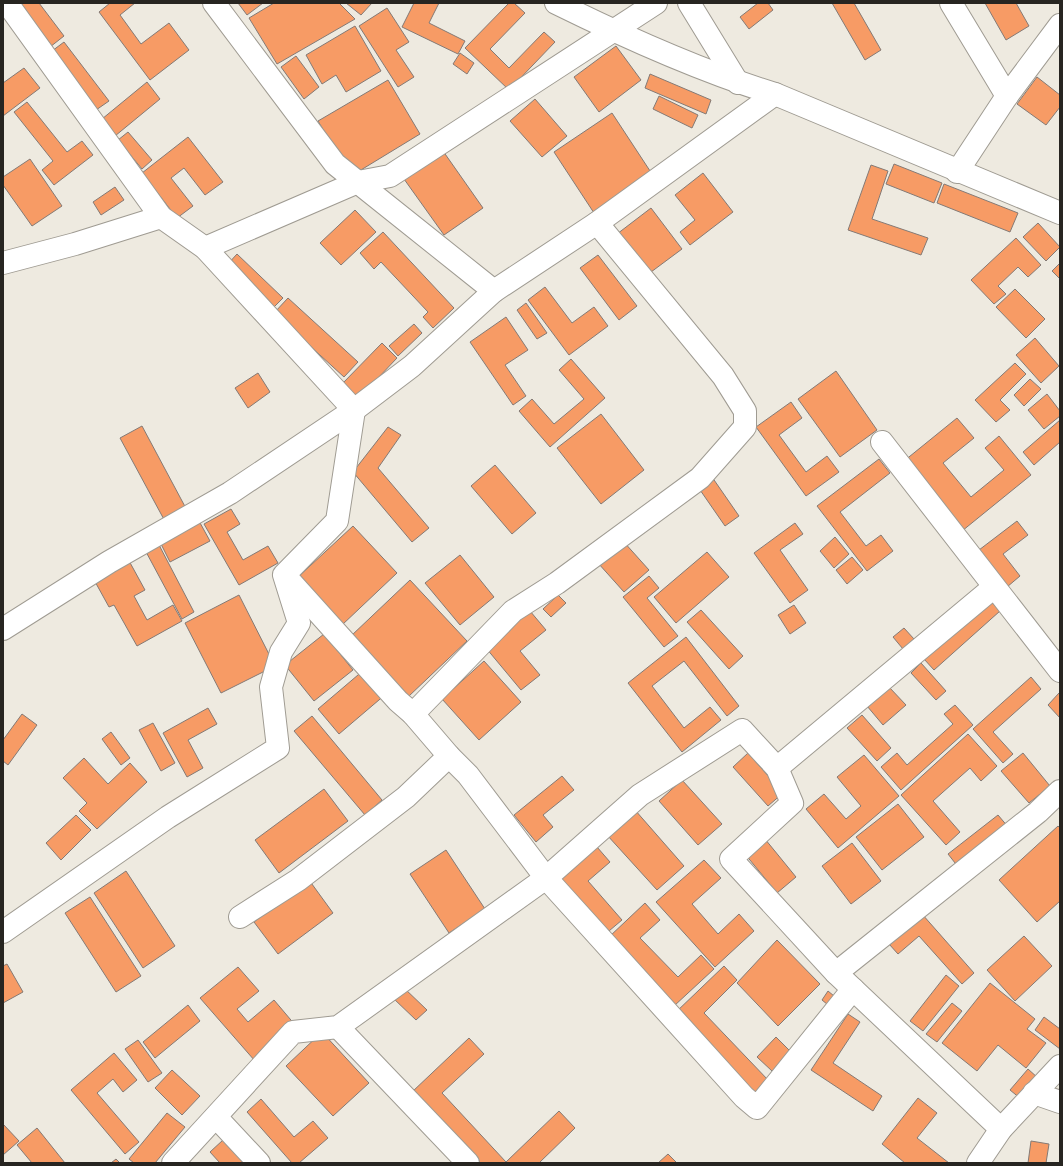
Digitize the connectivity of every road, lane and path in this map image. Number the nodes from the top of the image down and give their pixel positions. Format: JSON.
{"nodes":[{"id":1,"x":7,"y":3,"type":"edge"},
{"id":2,"x":214,"y":3,"type":"edge"},
{"id":3,"x":556,"y":3,"type":"edge"},
{"id":4,"x":656,"y":3,"type":"edge"},
{"id":5,"x":689,"y":3,"type":"edge"},
{"id":6,"x":951,"y":3,"type":"edge"},
{"id":7,"x":1060,"y":25,"type":"edge"},
{"id":8,"x":613,"y":30,"type":"junction"},
{"id":9,"x":738,"y":83,"type":"junction"},
{"id":10,"x":775,"y":94,"type":"junction"},
{"id":11,"x":1007,"y":96,"type":"junction"},
{"id":12,"x":958,"y":172,"type":"junction"},
{"id":13,"x":358,"y":182,"type":"junction"},
{"id":14,"x":1060,"y":213,"type":"edge"},
{"id":15,"x":161,"y":217,"type":"junction"},
{"id":16,"x":597,"y":223,"type":"junction"},
{"id":17,"x":206,"y":248,"type":"junction"},
{"id":18,"x":3,"y":263,"type":"edge"},
{"id":19,"x":494,"y":291,"type":"junction"},
{"id":20,"x":354,"y":410,"type":"junction"},
{"id":21,"x":882,"y":442,"type":"dead end"},
{"id":22,"x":284,"y":575,"type":"junction"},
{"id":23,"x":994,"y":587,"type":"junction"},
{"id":24,"x":3,"y":629,"type":"edge"},
{"id":25,"x":1060,"y":671,"type":"edge"},
{"id":26,"x":413,"y":714,"type":"junction"},
{"id":27,"x":449,"y":756,"type":"junction"},
{"id":28,"x":778,"y":768,"type":"junction"},
{"id":29,"x":1060,"y":791,"type":"edge"},
{"id":30,"x":546,"y":878,"type":"junction"},
{"id":31,"x":240,"y":917,"type":"dead end"},
{"id":32,"x":3,"y":932,"type":"edge"},
{"id":33,"x":836,"y":973,"type":"junction"},
{"id":34,"x":853,"y":989,"type":"junction"},
{"id":35,"x":338,"y":1027,"type":"junction"},
{"id":36,"x":1060,"y":1066,"type":"edge"},
{"id":37,"x":1034,"y":1093,"type":"junction"},
{"id":38,"x":1060,"y":1102,"type":"edge"},
{"id":39,"x":216,"y":1117,"type":"junction"},
{"id":40,"x":1001,"y":1129,"type":"junction"},
{"id":41,"x":173,"y":1163,"type":"edge"},
{"id":42,"x":259,"y":1163,"type":"edge"},
{"id":43,"x":468,"y":1163,"type":"edge"},
{"id":44,"x":978,"y":1163,"type":"edge"}],
"edges":[{"from":1,"to":15,"type":"street"},
{"from":2,"to":13,"type":"street"},
{"from":3,"to":8,"type":"street"},
{"from":4,"to":8,"type":"street"},
{"from":5,"to":9,"type":"street"},
{"from":6,"to":11,"type":"street"},
{"from":7,"to":11,"type":"street"},
{"from":8,"to":9,"type":"street"},
{"from":8,"to":13,"type":"street"},
{"from":9,"to":10,"type":"street"},
{"from":10,"to":12,"type":"street"},
{"from":10,"to":16,"type":"street"},
{"from":11,"to":12,"type":"street"},
{"from":12,"to":14,"type":"street"},
{"from":13,"to":17,"type":"street"},
{"from":13,"to":19,"type":"street"},
{"from":15,"to":17,"type":"street"},
{"from":15,"to":18,"type":"street"},
{"from":16,"to":19,"type":"street"},
{"from":16,"to":26,"type":"street"},
{"from":17,"to":20,"type":"street"},
{"from":19,"to":20,"type":"street"},
{"from":20,"to":22,"type":"street"},
{"from":20,"to":24,"type":"street"},
{"from":21,"to":23,"type":"street"},
{"from":22,"to":26,"type":"street"},
{"from":22,"to":32,"type":"street"},
{"from":23,"to":25,"type":"street"},
{"from":23,"to":28,"type":"street"},
{"from":26,"to":27,"type":"street"},
{"from":27,"to":30,"type":"street"},
{"from":27,"to":31,"type":"street"},
{"from":28,"to":30,"type":"street"},
{"from":28,"to":33,"type":"street"},
{"from":29,"to":33,"type":"street"},
{"from":30,"to":34,"type":"street"},
{"from":30,"to":35,"type":"street"},
{"from":33,"to":34,"type":"street"},
{"from":34,"to":40,"type":"street"},
{"from":35,"to":39,"type":"street"},
{"from":35,"to":43,"type":"street"},
{"from":36,"to":37,"type":"street"},
{"from":37,"to":38,"type":"street"},
{"from":37,"to":40,"type":"street"},
{"from":39,"to":41,"type":"street"},
{"from":39,"to":42,"type":"street"},
{"from":40,"to":44,"type":"street"}]}
